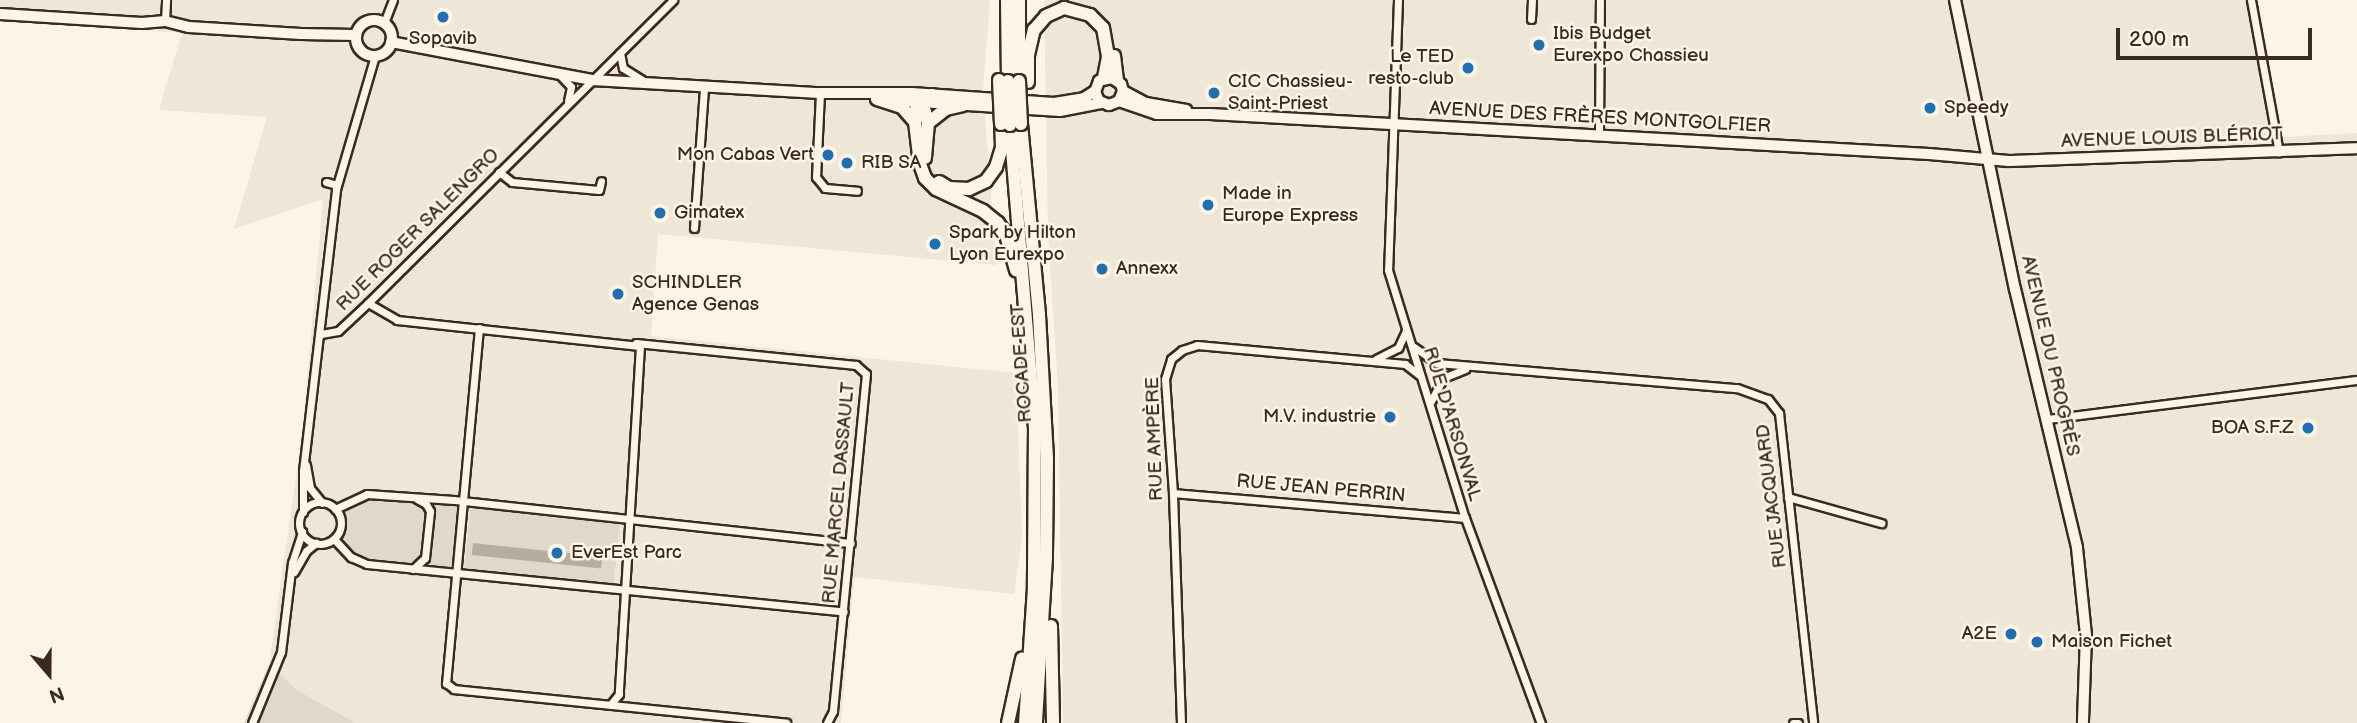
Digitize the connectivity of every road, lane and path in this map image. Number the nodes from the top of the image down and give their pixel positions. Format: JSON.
{"nodes":[{"id":1,"x":166,"y":0,"type":"edge"},
{"id":2,"x":393,"y":0,"type":"edge"},
{"id":3,"x":673,"y":0,"type":"edge"},
{"id":4,"x":1002,"y":0,"type":"edge"},
{"id":5,"x":1007,"y":0,"type":"edge"},
{"id":6,"x":1019,"y":0,"type":"edge"},
{"id":7,"x":1076,"y":0,"type":"edge"},
{"id":8,"x":1398,"y":0,"type":"edge"},
{"id":9,"x":1532,"y":0,"type":"edge"},
{"id":10,"x":1600,"y":0,"type":"edge"},
{"id":11,"x":1955,"y":0,"type":"edge"},
{"id":12,"x":2251,"y":0,"type":"edge"},
{"id":13,"x":0,"y":14,"type":"edge"},
{"id":14,"x":1531,"y":19,"type":"dead end"},
{"id":15,"x":165,"y":21,"type":"junction"},
{"id":16,"x":384,"y":23,"type":"junction"},
{"id":17,"x":355,"y":35,"type":"junction"},
{"id":18,"x":391,"y":43,"type":"junction"},
{"id":19,"x":620,"y":53,"type":"junction"},
{"id":20,"x":375,"y":56,"type":"junction"},
{"id":21,"x":559,"y":75,"type":"junction"},
{"id":22,"x":592,"y":80,"type":"junction"},
{"id":23,"x":1013,"y":81,"type":"junction"},
{"id":24,"x":651,"y":84,"type":"junction"},
{"id":25,"x":704,"y":87,"type":"junction"},
{"id":26,"x":1116,"y":87,"type":"junction"},
{"id":27,"x":1095,"y":90,"type":"junction"},
{"id":28,"x":820,"y":93,"type":"junction"},
{"id":29,"x":925,"y":97,"type":"junction"},
{"id":30,"x":877,"y":99,"type":"junction"},
{"id":31,"x":1101,"y":103,"type":"junction"},
{"id":32,"x":963,"y":105,"type":"junction"},
{"id":33,"x":563,"y":107,"type":"junction"},
{"id":34,"x":921,"y":122,"type":"junction"},
{"id":35,"x":1015,"y":124,"type":"junction"},
{"id":36,"x":1395,"y":124,"type":"junction"},
{"id":37,"x":1599,"y":135,"type":"junction"},
{"id":38,"x":2357,"y":148,"type":"edge"},
{"id":39,"x":2279,"y":152,"type":"junction"},
{"id":40,"x":1988,"y":160,"type":"junction"},
{"id":41,"x":499,"y":172,"type":"junction"},
{"id":42,"x":601,"y":181,"type":"dead end"},
{"id":43,"x":326,"y":182,"type":"dead end"},
{"id":44,"x":337,"y":185,"type":"junction"},
{"id":45,"x":857,"y":191,"type":"dead end"},
{"id":46,"x":694,"y":228,"type":"dead end"},
{"id":47,"x":1025,"y":298,"type":"junction"},
{"id":48,"x":368,"y":303,"type":"junction"},
{"id":49,"x":479,"y":328,"type":"junction"},
{"id":50,"x":1406,"y":330,"type":"junction"},
{"id":51,"x":321,"y":334,"type":"junction"},
{"id":52,"x":1410,"y":341,"type":"junction"},
{"id":53,"x":634,"y":343,"type":"junction"},
{"id":54,"x":1371,"y":360,"type":"junction"},
{"id":55,"x":1473,"y":368,"type":"junction"},
{"id":56,"x":1422,"y":379,"type":"junction"},
{"id":57,"x":2357,"y":380,"type":"edge"},
{"id":58,"x":1430,"y":404,"type":"junction"},
{"id":59,"x":2047,"y":419,"type":"junction"},
{"id":60,"x":305,"y":461,"type":"junction"},
{"id":61,"x":1173,"y":493,"type":"junction"},
{"id":62,"x":1788,"y":497,"type":"junction"},
{"id":63,"x":414,"y":498,"type":"junction"},
{"id":64,"x":461,"y":502,"type":"junction"},
{"id":65,"x":322,"y":503,"type":"junction"},
{"id":66,"x":335,"y":509,"type":"junction"},
{"id":67,"x":303,"y":512,"type":"junction"},
{"id":68,"x":1465,"y":518,"type":"junction"},
{"id":69,"x":628,"y":520,"type":"junction"},
{"id":70,"x":1881,"y":523,"type":"dead end"},
{"id":71,"x":302,"y":533,"type":"junction"},
{"id":72,"x":334,"y":539,"type":"junction"},
{"id":73,"x":316,"y":543,"type":"junction"},
{"id":74,"x":851,"y":543,"type":"junction"},
{"id":75,"x":1046,"y":558,"type":"junction"},
{"id":76,"x":412,"y":569,"type":"junction"},
{"id":77,"x":455,"y":573,"type":"junction"},
{"id":78,"x":292,"y":576,"type":"junction"},
{"id":79,"x":1034,"y":588,"type":"junction"},
{"id":80,"x":625,"y":592,"type":"junction"},
{"id":81,"x":844,"y":612,"type":"junction"},
{"id":82,"x":610,"y":706,"type":"junction"},
{"id":83,"x":253,"y":723,"type":"edge"},
{"id":84,"x":786,"y":723,"type":"edge"},
{"id":85,"x":827,"y":723,"type":"edge"},
{"id":86,"x":1007,"y":723,"type":"edge"},
{"id":87,"x":1025,"y":723,"type":"edge"},
{"id":88,"x":1036,"y":723,"type":"edge"},
{"id":89,"x":1053,"y":723,"type":"edge"},
{"id":90,"x":1181,"y":723,"type":"edge"},
{"id":91,"x":1541,"y":723,"type":"edge"},
{"id":92,"x":1813,"y":723,"type":"edge"},
{"id":93,"x":2083,"y":723,"type":"edge"}],
"edges":[{"from":1,"to":15,"type":"street"},
{"from":2,"to":16,"type":"street"},
{"from":3,"to":19,"type":"street","name":"RUE ROGER SALENGRO"},
{"from":4,"to":23,"type":"highway"},
{"from":5,"to":23,"type":"highway","name":"ROCADE EST"},
{"from":6,"to":23,"type":"highway","name":"ROCADE EST"},
{"from":7,"to":26,"type":"highway"},
{"from":8,"to":36,"type":"street","name":"RUE D'ARSONVAL"},
{"from":9,"to":14,"type":"street"},
{"from":10,"to":37,"type":"street"},
{"from":11,"to":40,"type":"street","name":"AVENUE DU PROGRÈS"},
{"from":12,"to":39,"type":"street"},
{"from":13,"to":15,"type":"street"},
{"from":15,"to":17,"type":"street"},
{"from":16,"to":17,"type":"street"},
{"from":16,"to":18,"type":"street"},
{"from":17,"to":20,"type":"street"},
{"from":18,"to":20,"type":"street"},
{"from":18,"to":21,"type":"street","name":"AVENUE DES FRÈRES MONTGOLFIER"},
{"from":19,"to":22,"type":"street","name":"RUE ROGER SALENGRO"},
{"from":19,"to":24,"type":"street"},
{"from":20,"to":44,"type":"street"},
{"from":21,"to":22,"type":"street","name":"AVENUE DES FRÈRES MONTGOLFIER"},
{"from":21,"to":33,"type":"street"},
{"from":22,"to":24,"type":"street","name":"AVENUE DES FRÈRES MONTGOLFIER"},
{"from":22,"to":33,"type":"street","name":"RUE ROGER SALENGRO"},
{"from":23,"to":26,"type":"highway"},
{"from":23,"to":35,"type":"highway","name":"ROCADE EST","bridge":true},
{"from":23,"to":35,"type":"highway"},
{"from":24,"to":25,"type":"street","name":"AVENUE DES FRÈRES MONTGOLFIER"},
{"from":25,"to":28,"type":"street","name":"AVENUE DES FRÈRES MONTGOLFIER"},
{"from":25,"to":46,"type":"street"},
{"from":26,"to":27,"type":"street"},
{"from":26,"to":31,"type":"street","name":"AVENUE DES FRÈRES MONTGOLFIER"},
{"from":26,"to":36,"type":"street","name":"AVENUE DES FRÈRES MONTGOLFIER"},
{"from":27,"to":29,"type":"street","name":"AVENUE DES FRÈRES MONTGOLFIER"},
{"from":27,"to":31,"type":"street"},
{"from":28,"to":29,"type":"street","name":"AVENUE DES FRÈRES MONTGOLFIER"},
{"from":28,"to":30,"type":"street","name":"AVENUE DES FRÈRES MONTGOLFIER"},
{"from":28,"to":45,"type":"street"},
{"from":29,"to":30,"type":"street","name":"AVENUE DES FRÈRES MONTGOLFIER"},
{"from":29,"to":32,"type":"street","name":"AVENUE DES FRÈRES MONTGOLFIER"},
{"from":29,"to":34,"type":"highway"},
{"from":30,"to":34,"type":"highway"},
{"from":31,"to":32,"type":"street","name":"AVENUE DES FRÈRES MONTGOLFIER"},
{"from":32,"to":34,"type":"highway"},
{"from":33,"to":41,"type":"street","name":"RUE ROGER SALENGRO"},
{"from":34,"to":35,"type":"highway"},
{"from":34,"to":47,"type":"highway"},
{"from":35,"to":47,"type":"highway","name":"ROCADE EST"},
{"from":35,"to":75,"type":"highway","name":"ROCADE EST"},
{"from":36,"to":37,"type":"street","name":"AVENUE DES FRÈRES MONTGOLFIER"},
{"from":36,"to":50,"type":"street","name":"RUE D'ARSONVAL"},
{"from":37,"to":40,"type":"street","name":"AVENUE DES FRÈRES MONTGOLFIER"},
{"from":38,"to":39,"type":"street","name":"AVENUE LOUIS BLÉRIOT"},
{"from":39,"to":40,"type":"street","name":"AVENUE LOUIS BLÉRIOT"},
{"from":40,"to":59,"type":"street","name":"AVENUE DU PROGRÈS"},
{"from":41,"to":42,"type":"street"},
{"from":41,"to":48,"type":"street","name":"RUE ROGER SALENGRO"},
{"from":43,"to":44,"type":"street"},
{"from":44,"to":51,"type":"street"},
{"from":47,"to":79,"type":"highway","name":"ROCADE EST"},
{"from":48,"to":49,"type":"street","name":"RUE MARCEL DASSAULT"},
{"from":48,"to":51,"type":"street","name":"RUE ROGER SALENGRO"},
{"from":49,"to":53,"type":"street","name":"RUE MARCEL DASSAULT"},
{"from":49,"to":64,"type":"street"},
{"from":50,"to":52,"type":"street","name":"RUE D'ARSONVAL"},
{"from":50,"to":54,"type":"street"},
{"from":51,"to":60,"type":"street"},
{"from":52,"to":55,"type":"street","name":"RUE JACQUARD"},
{"from":52,"to":56,"type":"street","name":"RUE D'ARSONVAL"},
{"from":53,"to":69,"type":"street"},
{"from":53,"to":74,"type":"street","name":"RUE MARCEL DASSAULT"},
{"from":54,"to":56,"type":"street","name":"RUE AMPÈRE"},
{"from":54,"to":61,"type":"street","name":"RUE AMPÈRE"},
{"from":55,"to":58,"type":"street","name":"RUE JACQUARD"},
{"from":55,"to":62,"type":"street","name":"RUE JACQUARD"},
{"from":56,"to":58,"type":"street","name":"RUE D'ARSONVAL"},
{"from":57,"to":59,"type":"street"},
{"from":58,"to":68,"type":"street","name":"RUE D'ARSONVAL"},
{"from":59,"to":93,"type":"street","name":"AVENUE DU PROGRÈS"},
{"from":60,"to":65,"type":"street"},
{"from":60,"to":67,"type":"street"},
{"from":61,"to":68,"type":"street","name":"RUE JEAN PERRIN"},
{"from":61,"to":90,"type":"street","name":"RUE AMPÈRE"},
{"from":62,"to":70,"type":"street"},
{"from":62,"to":92,"type":"street","name":"RUE JACQUARD"},
{"from":63,"to":64,"type":"street"},
{"from":63,"to":66,"type":"street"},
{"from":63,"to":76,"type":"street"},
{"from":64,"to":69,"type":"street"},
{"from":64,"to":77,"type":"street"},
{"from":65,"to":66,"type":"street"},
{"from":65,"to":67,"type":"street"},
{"from":66,"to":72,"type":"street"},
{"from":67,"to":71,"type":"street"},
{"from":68,"to":91,"type":"street","name":"RUE D'ARSONVAL"},
{"from":69,"to":74,"type":"street"},
{"from":69,"to":80,"type":"street"},
{"from":71,"to":73,"type":"street"},
{"from":71,"to":78,"type":"street"},
{"from":72,"to":73,"type":"street"},
{"from":72,"to":76,"type":"street"},
{"from":73,"to":78,"type":"street"},
{"from":74,"to":81,"type":"street","name":"RUE MARCEL DASSAULT"},
{"from":75,"to":88,"type":"highway","name":"ROCADE EST"},
{"from":75,"to":89,"type":"highway"},
{"from":76,"to":77,"type":"street"},
{"from":77,"to":80,"type":"street"},
{"from":77,"to":82,"type":"street"},
{"from":78,"to":83,"type":"street"},
{"from":79,"to":86,"type":"highway"},
{"from":79,"to":87,"type":"highway","name":"ROCADE EST"},
{"from":80,"to":81,"type":"street"},
{"from":80,"to":82,"type":"street"},
{"from":81,"to":85,"type":"street","name":"RUE MARCEL DASSAULT"},
{"from":82,"to":84,"type":"street"}]}
